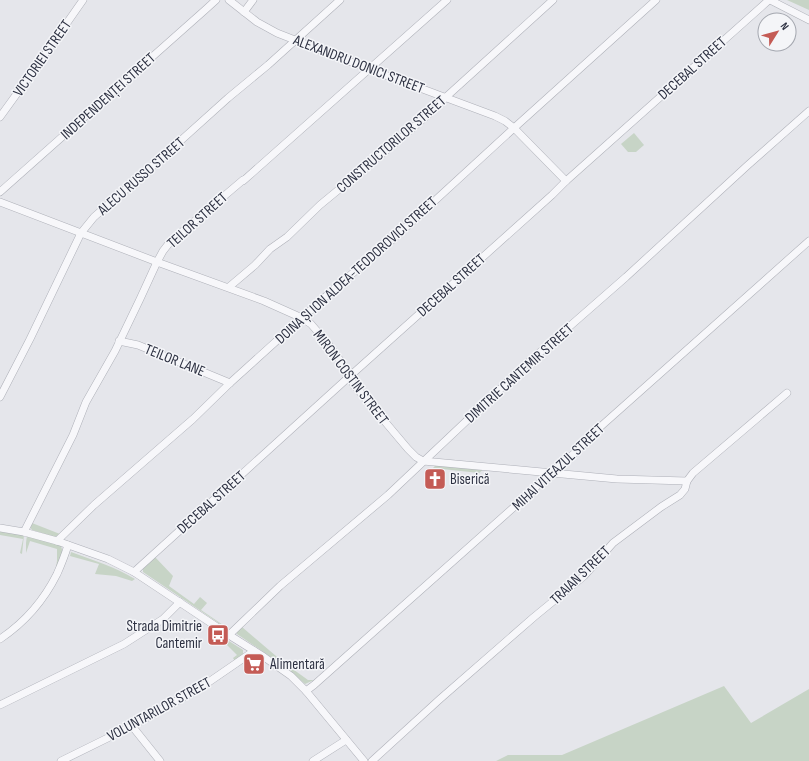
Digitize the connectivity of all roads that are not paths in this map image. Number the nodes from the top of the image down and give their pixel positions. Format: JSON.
{"nodes":[{"id":1,"x":83,"y":0,"type":"edge"},
{"id":2,"x":216,"y":0,"type":"edge"},
{"id":3,"x":229,"y":0,"type":"edge"},
{"id":4,"x":253,"y":0,"type":"edge"},
{"id":5,"x":340,"y":0,"type":"edge"},
{"id":6,"x":447,"y":0,"type":"edge"},
{"id":7,"x":553,"y":0,"type":"edge"},
{"id":8,"x":656,"y":0,"type":"edge"},
{"id":9,"x":769,"y":0,"type":"edge"},
{"id":10,"x":244,"y":12,"type":"junction"},
{"id":11,"x":809,"y":20,"type":"edge"},
{"id":12,"x":295,"y":40,"type":"junction"},
{"id":13,"x":369,"y":69,"type":"junction"},
{"id":14,"x":446,"y":97,"type":"junction"},
{"id":15,"x":809,"y":111,"type":"edge"},
{"id":16,"x":0,"y":117,"type":"edge"},
{"id":17,"x":514,"y":128,"type":"junction"},
{"id":18,"x":566,"y":181,"type":"junction"},
{"id":19,"x":0,"y":192,"type":"edge"},
{"id":20,"x":0,"y":202,"type":"edge"},
{"id":21,"x":81,"y":233,"type":"junction"},
{"id":22,"x":809,"y":241,"type":"edge"},
{"id":23,"x":157,"y":262,"type":"junction"},
{"id":24,"x":229,"y":287,"type":"junction"},
{"id":25,"x":302,"y":318,"type":"junction"},
{"id":26,"x":119,"y":341,"type":"junction"},
{"id":27,"x":350,"y":376,"type":"junction"},
{"id":28,"x":230,"y":383,"type":"junction"},
{"id":29,"x":787,"y":393,"type":"dead end"},
{"id":30,"x":0,"y":397,"type":"edge"},
{"id":31,"x":423,"y":462,"type":"junction"},
{"id":32,"x":550,"y":473,"type":"junction"},
{"id":33,"x":687,"y":481,"type":"junction"},
{"id":34,"x":0,"y":528,"type":"edge"},
{"id":35,"x":24,"y":532,"type":"junction"},
{"id":36,"x":57,"y":541,"type":"junction"},
{"id":37,"x":68,"y":545,"type":"junction"},
{"id":38,"x":134,"y":572,"type":"junction"},
{"id":39,"x":180,"y":602,"type":"junction"},
{"id":40,"x":229,"y":635,"type":"junction"},
{"id":41,"x":0,"y":639,"type":"edge"},
{"id":42,"x":254,"y":651,"type":"junction"},
{"id":43,"x":306,"y":691,"type":"junction"},
{"id":44,"x":0,"y":705,"type":"edge"},
{"id":45,"x":132,"y":726,"type":"junction"},
{"id":46,"x":346,"y":740,"type":"junction"},
{"id":47,"x":61,"y":761,"type":"edge"},
{"id":48,"x":160,"y":761,"type":"edge"},
{"id":49,"x":313,"y":761,"type":"edge"},
{"id":50,"x":364,"y":761,"type":"edge"},
{"id":51,"x":372,"y":761,"type":"edge"}],
"edges":[{"from":1,"to":16,"type":"street","name":"VICTORIEI STREET"},
{"from":2,"to":19,"type":"street","name":"INDEPENDENȚEI STREET"},
{"from":3,"to":10,"type":"street","name":"ALEXANDRU DONICI STREET"},
{"from":4,"to":10,"type":"street"},
{"from":5,"to":12,"type":"street","name":"ALECU RUSSO STREET"},
{"from":6,"to":13,"type":"street","name":"TEILOR STREET"},
{"from":7,"to":14,"type":"street","name":"CONSTRUCTORILOR STREET"},
{"from":8,"to":17,"type":"street","name":"DOINA ȘI ION ALDEA-TEODOROVICI STREET"},
{"from":9,"to":11,"type":"street"},
{"from":9,"to":18,"type":"street","name":"DECEBAL STREET"},
{"from":10,"to":12,"type":"street","name":"ALEXANDRU DONICI STREET"},
{"from":12,"to":13,"type":"street","name":"ALEXANDRU DONICI STREET"},
{"from":12,"to":21,"type":"street","name":"ALECU RUSSO STREET"},
{"from":13,"to":14,"type":"street","name":"ALEXANDRU DONICI STREET"},
{"from":13,"to":23,"type":"street","name":"TEILOR STREET"},
{"from":14,"to":17,"type":"street","name":"ALEXANDRU DONICI STREET"},
{"from":14,"to":24,"type":"street","name":"CONSTRUCTORILOR STREET"},
{"from":15,"to":31,"type":"street","name":"DIMITRIE CANTEMIR STREET"},
{"from":17,"to":18,"type":"street","name":"ALEXANDRU DONICI STREET"},
{"from":17,"to":25,"type":"street","name":"DOINA ȘI ION ALDEA-TEODOROVICI STREET"},
{"from":18,"to":27,"type":"street","name":"DECEBAL STREET"},
{"from":20,"to":21,"type":"street","name":"MIRON COSTIN STREET"},
{"from":21,"to":23,"type":"street","name":"MIRON COSTIN STREET"},
{"from":21,"to":30,"type":"street","name":"ALECU RUSSO STREET"},
{"from":22,"to":32,"type":"street","name":"MIHAI VITEAZUL STREET"},
{"from":23,"to":24,"type":"street","name":"MIRON COSTIN STREET"},
{"from":23,"to":26,"type":"street","name":"TEILOR STREET"},
{"from":24,"to":25,"type":"street","name":"MIRON COSTIN STREET"},
{"from":25,"to":27,"type":"street","name":"MIRON COSTIN STREET"},
{"from":25,"to":28,"type":"street","name":"DOINA ȘI ION ALDEA-TEODOROVICI STREET"},
{"from":26,"to":28,"type":"street","name":"TEILOR LANE"},
{"from":26,"to":35,"type":"street","name":"TEILOR STREET"},
{"from":27,"to":31,"type":"street","name":"MIRON COSTIN STREET"},
{"from":27,"to":38,"type":"street","name":"DECEBAL STREET"},
{"from":28,"to":36,"type":"street","name":"DOINA ȘI ION ALDEA-TEODOROVICI STREET"},
{"from":29,"to":33,"type":"street","name":"TRAIAN STREET"},
{"from":31,"to":32,"type":"street"},
{"from":31,"to":40,"type":"street","name":"DIMITRIE CANTEMIR STREET"},
{"from":32,"to":33,"type":"street"},
{"from":32,"to":43,"type":"street","name":"MIHAI VITEAZUL STREET"},
{"from":33,"to":51,"type":"street","name":"TRAIAN STREET"},
{"from":34,"to":35,"type":"street"},
{"from":35,"to":36,"type":"street"},
{"from":36,"to":37,"type":"street"},
{"from":37,"to":38,"type":"street"},
{"from":37,"to":41,"type":"street"},
{"from":38,"to":39,"type":"street"},
{"from":39,"to":40,"type":"street"},
{"from":39,"to":44,"type":"street"},
{"from":40,"to":42,"type":"street"},
{"from":42,"to":43,"type":"street"},
{"from":42,"to":45,"type":"street","name":"VOLUNTARILOR STREET"},
{"from":43,"to":46,"type":"street"},
{"from":45,"to":47,"type":"street","name":"VOLUNTARILOR STREET"},
{"from":45,"to":48,"type":"street"},
{"from":46,"to":49,"type":"street"},
{"from":46,"to":50,"type":"street"}]}
